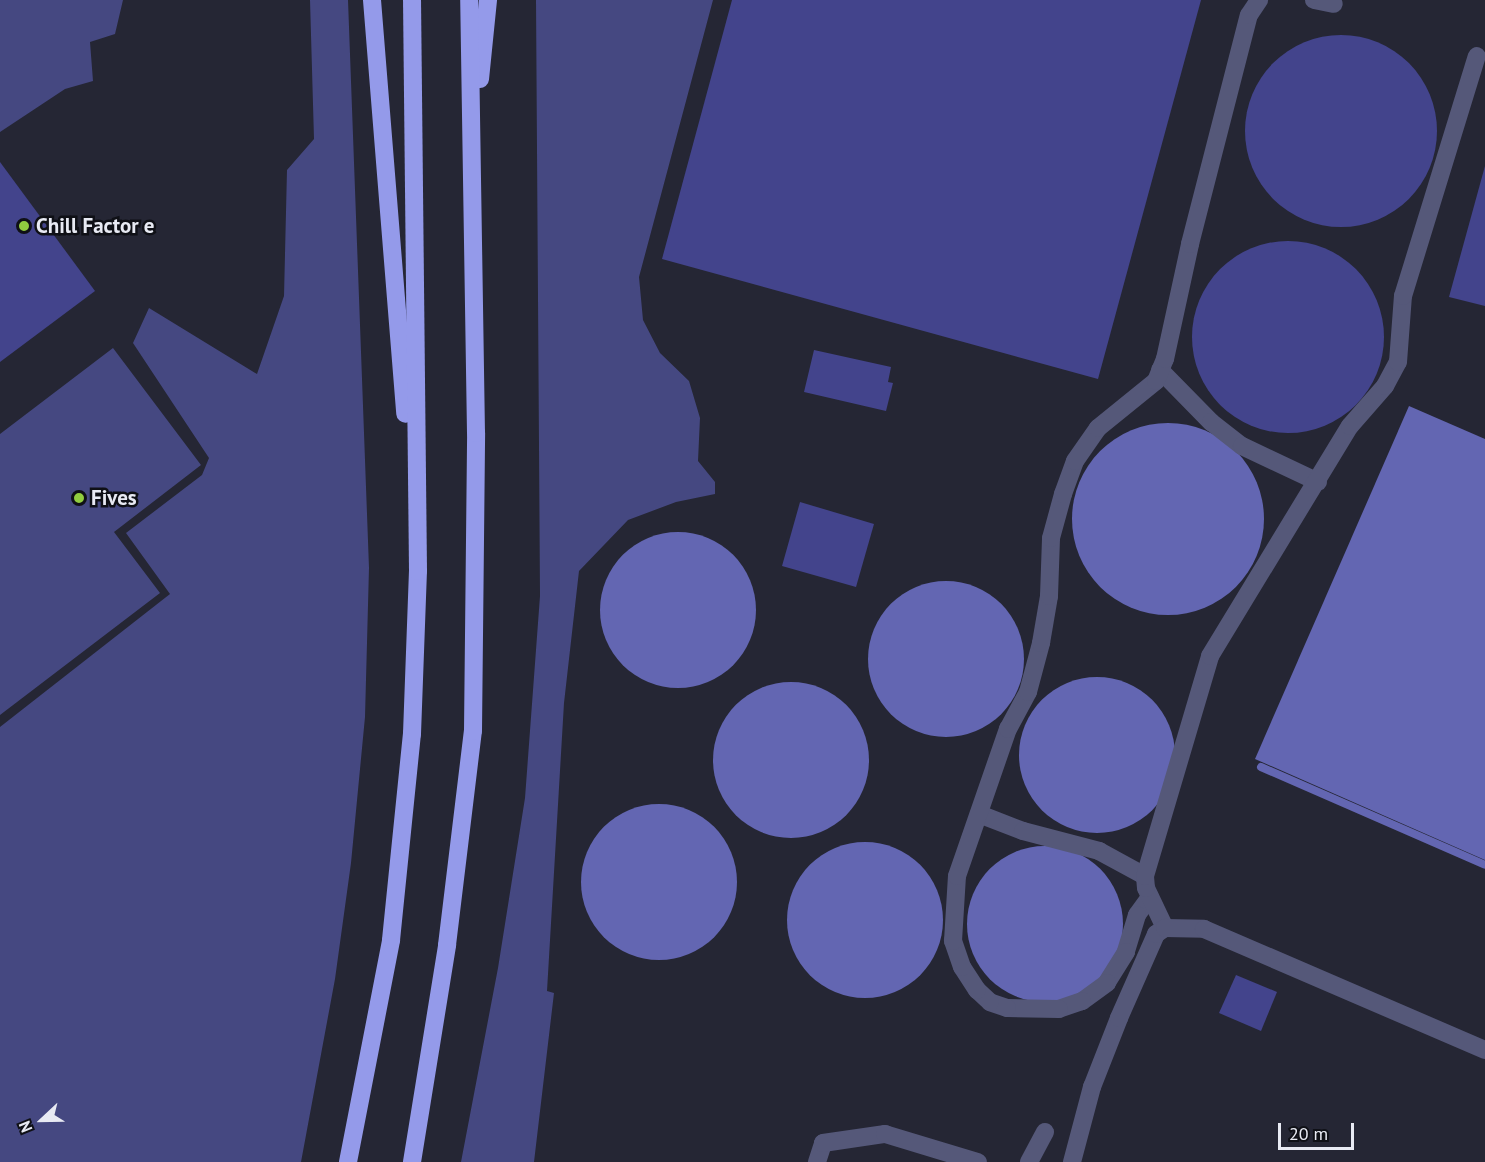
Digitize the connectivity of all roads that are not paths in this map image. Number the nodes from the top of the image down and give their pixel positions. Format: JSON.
{"nodes":[{"id":1,"x":372,"y":0,"type":"edge"},
{"id":2,"x":412,"y":0,"type":"edge"},
{"id":3,"x":469,"y":0,"type":"edge"},
{"id":4,"x":488,"y":0,"type":"edge"},
{"id":5,"x":1259,"y":0,"type":"edge"},
{"id":6,"x":1314,"y":0,"type":"edge"},
{"id":7,"x":1334,"y":4,"type":"dead end"},
{"id":8,"x":1477,"y":57,"type":"dead end"},
{"id":9,"x":471,"y":167,"type":"junction"},
{"id":10,"x":1160,"y":370,"type":"junction"},
{"id":11,"x":1318,"y":482,"type":"junction"},
{"id":12,"x":418,"y":571,"type":"junction"},
{"id":13,"x":979,"y":814,"type":"junction"},
{"id":14,"x":1145,"y":876,"type":"junction"},
{"id":15,"x":1150,"y":897,"type":"junction"},
{"id":16,"x":1165,"y":928,"type":"junction"},
{"id":17,"x":1485,"y":1050,"type":"edge"},
{"id":18,"x":1044,"y":1132,"type":"dead end"},
{"id":19,"x":348,"y":1162,"type":"edge"},
{"id":20,"x":412,"y":1162,"type":"edge"},
{"id":21,"x":817,"y":1162,"type":"edge"},
{"id":22,"x":978,"y":1162,"type":"edge"},
{"id":23,"x":1029,"y":1162,"type":"edge"},
{"id":24,"x":1072,"y":1162,"type":"edge"}],
"edges":[{"from":1,"to":12,"type":"highway"},
{"from":2,"to":12,"type":"highway"},
{"from":3,"to":9,"type":"highway"},
{"from":4,"to":9,"type":"highway"},
{"from":5,"to":10,"type":"lane"},
{"from":6,"to":7,"type":"lane"},
{"from":8,"to":11,"type":"lane"},
{"from":9,"to":20,"type":"highway"},
{"from":10,"to":11,"type":"lane"},
{"from":10,"to":13,"type":"lane"},
{"from":11,"to":14,"type":"lane"},
{"from":12,"to":19,"type":"highway"},
{"from":13,"to":14,"type":"lane"},
{"from":13,"to":15,"type":"lane"},
{"from":14,"to":15,"type":"lane"},
{"from":15,"to":16,"type":"lane"},
{"from":16,"to":17,"type":"lane"},
{"from":16,"to":24,"type":"lane"},
{"from":18,"to":23,"type":"lane"},
{"from":21,"to":22,"type":"lane"}]}
